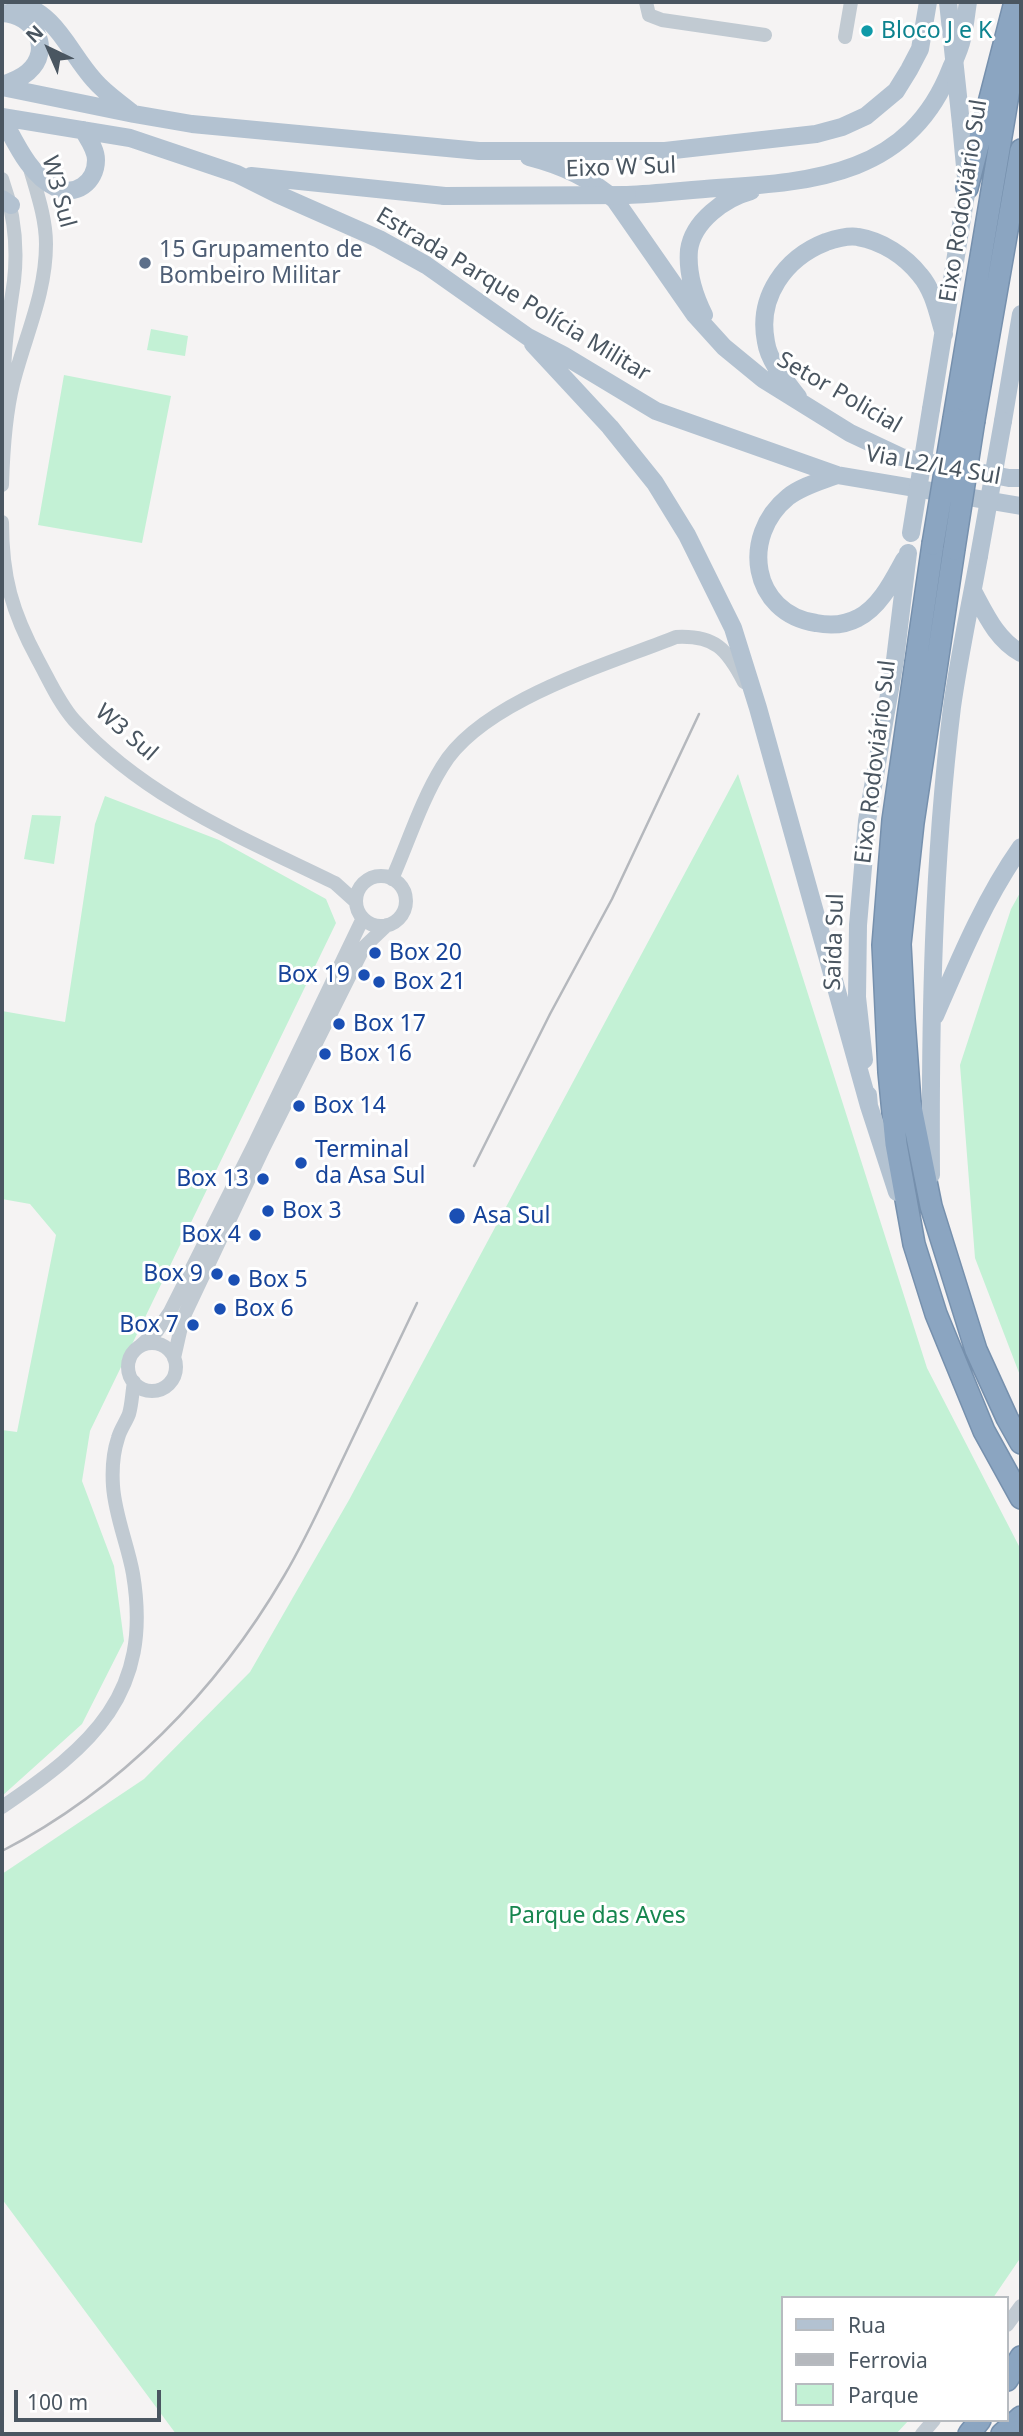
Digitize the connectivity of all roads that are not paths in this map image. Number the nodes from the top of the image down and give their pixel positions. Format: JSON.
{"nodes":[{"id":1,"x":15,"y":2,"type":"edge"},
{"id":2,"x":646,"y":2,"type":"edge"},
{"id":3,"x":851,"y":2,"type":"edge"},
{"id":4,"x":928,"y":2,"type":"edge"},
{"id":5,"x":948,"y":2,"type":"edge"},
{"id":6,"x":968,"y":2,"type":"edge"},
{"id":7,"x":1015,"y":2,"type":"edge"},
{"id":8,"x":2,"y":13,"type":"edge"},
{"id":9,"x":1021,"y":17,"type":"edge"},
{"id":10,"x":765,"y":35,"type":"dead end"},
{"id":11,"x":845,"y":37,"type":"dead end"},
{"id":12,"x":2,"y":86,"type":"edge"},
{"id":13,"x":134,"y":114,"type":"junction"},
{"id":14,"x":2,"y":117,"type":"edge"},
{"id":15,"x":76,"y":129,"type":"junction"},
{"id":16,"x":1021,"y":150,"type":"edge"},
{"id":17,"x":508,"y":151,"type":"junction"},
{"id":18,"x":27,"y":160,"type":"junction"},
{"id":19,"x":237,"y":174,"type":"junction"},
{"id":20,"x":2,"y":179,"type":"edge"},
{"id":21,"x":771,"y":185,"type":"junction"},
{"id":22,"x":967,"y":188,"type":"junction"},
{"id":23,"x":7,"y":202,"type":"edge"},
{"id":24,"x":1021,"y":314,"type":"edge"},
{"id":25,"x":943,"y":334,"type":"junction"},
{"id":26,"x":723,"y":347,"type":"junction"},
{"id":27,"x":1018,"y":348,"type":"edge"},
{"id":28,"x":558,"y":361,"type":"junction"},
{"id":29,"x":8,"y":404,"type":"junction"},
{"id":30,"x":802,"y":404,"type":"junction"},
{"id":31,"x":964,"y":419,"type":"junction"},
{"id":32,"x":837,"y":475,"type":"junction"},
{"id":33,"x":1021,"y":478,"type":"edge"},
{"id":34,"x":2,"y":485,"type":"edge"},
{"id":35,"x":1021,"y":506,"type":"edge"},
{"id":36,"x":2,"y":522,"type":"edge"},
{"id":37,"x":943,"y":547,"type":"junction"},
{"id":38,"x":908,"y":553,"type":"junction"},
{"id":39,"x":973,"y":591,"type":"junction"},
{"id":40,"x":1021,"y":653,"type":"edge"},
{"id":41,"x":758,"y":708,"type":"junction"},
{"id":42,"x":1021,"y":847,"type":"edge"},
{"id":43,"x":392,"y":879,"type":"junction"},
{"id":44,"x":335,"y":883,"type":"junction"},
{"id":45,"x":364,"y":884,"type":"junction"},
{"id":46,"x":355,"y":901,"type":"junction"},
{"id":47,"x":363,"y":918,"type":"junction"},
{"id":48,"x":387,"y":925,"type":"junction"},
{"id":49,"x":930,"y":1025,"type":"junction"},
{"id":50,"x":869,"y":1106,"type":"junction"},
{"id":51,"x":931,"y":1206,"type":"junction"},
{"id":52,"x":915,"y":1244,"type":"junction"},
{"id":53,"x":139,"y":1347,"type":"junction"},
{"id":54,"x":174,"y":1357,"type":"junction"},
{"id":55,"x":134,"y":1382,"type":"junction"},
{"id":56,"x":152,"y":1391,"type":"junction"},
{"id":57,"x":129,"y":1413,"type":"junction"},
{"id":58,"x":1021,"y":1443,"type":"edge"},
{"id":59,"x":1021,"y":1497,"type":"edge"},
{"id":60,"x":2,"y":1807,"type":"edge"},
{"id":61,"x":1021,"y":2306,"type":"edge"},
{"id":62,"x":1009,"y":2322,"type":"edge"},
{"id":63,"x":1021,"y":2357,"type":"edge"},
{"id":64,"x":1009,"y":2377,"type":"edge"},
{"id":65,"x":1021,"y":2417,"type":"edge"},
{"id":66,"x":1002,"y":2434,"type":"edge"}],
"edges":[{"from":1,"to":13,"type":"main road"},
{"from":2,"to":10,"type":"street"},
{"from":3,"to":11,"type":"street"},
{"from":4,"to":17,"type":"main road"},
{"from":5,"to":22,"type":"main road","bridge":true},
{"from":6,"to":21,"type":"main road","name":"Eixo W Sul"},
{"from":7,"to":22,"type":"highway"},
{"from":8,"to":12,"type":"main road"},
{"from":9,"to":31,"type":"highway","name":"Eixo Rodoviário Sul"},
{"from":12,"to":13,"type":"main road"},
{"from":13,"to":17,"type":"main road"},
{"from":14,"to":15,"type":"main road","name":"Estrada Parque Polícia Militar"},
{"from":14,"to":18,"type":"main road","name":"W3 Sul"},
{"from":15,"to":18,"type":"main road"},
{"from":15,"to":19,"type":"main road","name":"Estrada Parque Polícia Militar"},
{"from":16,"to":31,"type":"highway","name":"Eixo Rodoviário Sul"},
{"from":17,"to":26,"type":"main road"},
{"from":18,"to":29,"type":"street","name":"W3 Sul"},
{"from":19,"to":21,"type":"main road","name":"Eixo W Sul","bridge":true},
{"from":19,"to":28,"type":"main road","name":"Estrada Parque Polícia Militar"},
{"from":20,"to":23,"type":"street","name":"W3 Sul"},
{"from":21,"to":26,"type":"main road"},
{"from":22,"to":25,"type":"main road","name":"Saída Sul"},
{"from":23,"to":29,"type":"street","name":"W3 Sul"},
{"from":24,"to":27,"type":"main road"},
{"from":25,"to":30,"type":"main road"},
{"from":25,"to":38,"type":"main road","name":"Saída Sul","bridge":true},
{"from":26,"to":30,"type":"main road","name":"Setor Policial"},
{"from":27,"to":39,"type":"main road","bridge":true},
{"from":28,"to":32,"type":"main road","name":"Estrada Parque Polícia Militar"},
{"from":28,"to":41,"type":"main road"},
{"from":29,"to":34,"type":"street","name":"W3 Sul"},
{"from":30,"to":33,"type":"main road","name":"Setor Policial"},
{"from":31,"to":37,"type":"highway","name":"Eixo Rodoviário Sul","bridge":true},
{"from":32,"to":35,"type":"main road","name":"Via L2/L4 Sul"},
{"from":32,"to":38,"type":"main road"},
{"from":36,"to":44,"type":"street","name":"W3 Sul"},
{"from":37,"to":51,"type":"highway","name":"Eixo Rodoviário Sul"},
{"from":37,"to":52,"type":"highway","name":"Eixo Rodoviário Sul"},
{"from":38,"to":50,"type":"main road","name":"Saída Sul"},
{"from":39,"to":40,"type":"main road"},
{"from":39,"to":49,"type":"main road"},
{"from":41,"to":43,"type":"street"},
{"from":41,"to":50,"type":"main road"},
{"from":42,"to":49,"type":"main road"},
{"from":43,"to":45,"type":"street"},
{"from":43,"to":48,"type":"street"},
{"from":44,"to":45,"type":"street","name":"W3 Sul"},
{"from":44,"to":46,"type":"street","name":"W3 Sul"},
{"from":45,"to":46,"type":"street"},
{"from":46,"to":47,"type":"street"},
{"from":47,"to":48,"type":"street"},
{"from":47,"to":53,"type":"street"},
{"from":48,"to":54,"type":"street"},
{"from":49,"to":51,"type":"main road"},
{"from":50,"to":52,"type":"main road","name":"Saída Sul"},
{"from":51,"to":58,"type":"highway","name":"Eixo Rodoviário Sul"},
{"from":52,"to":59,"type":"highway","name":"Eixo Rodoviário Sul"},
{"from":53,"to":54,"type":"street"},
{"from":53,"to":55,"type":"street"},
{"from":54,"to":56,"type":"street"},
{"from":55,"to":56,"type":"street"},
{"from":55,"to":57,"type":"street"},
{"from":56,"to":57,"type":"street"},
{"from":57,"to":60,"type":"street"},
{"from":61,"to":62,"type":"street"},
{"from":63,"to":64,"type":"highway"},
{"from":65,"to":66,"type":"highway"}]}
